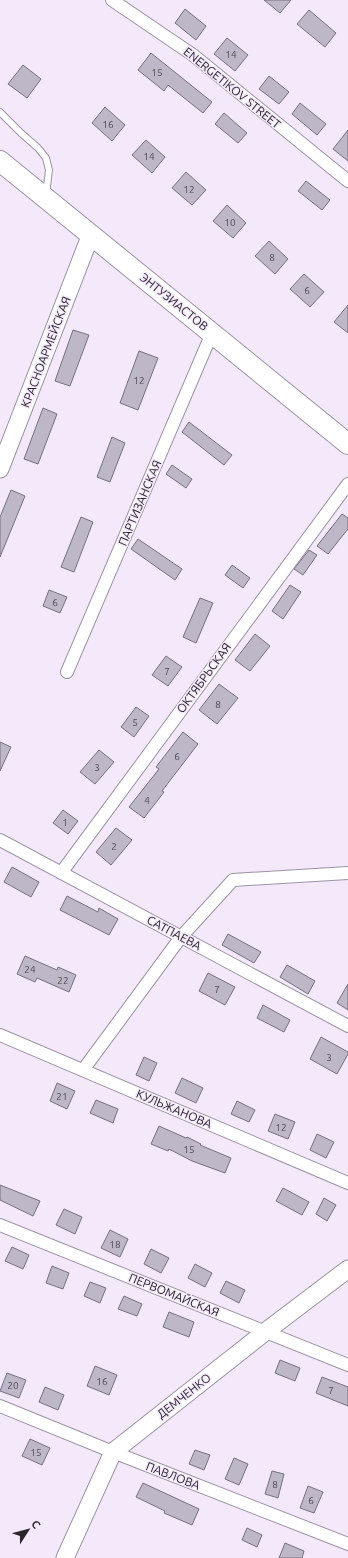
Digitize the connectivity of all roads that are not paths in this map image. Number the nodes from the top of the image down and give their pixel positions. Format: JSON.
{"nodes":[{"id":1,"x":112,"y":0,"type":"edge"},
{"id":2,"x":0,"y":112,"type":"edge"},
{"id":3,"x":0,"y":161,"type":"edge"},
{"id":4,"x":348,"y":181,"type":"edge"},
{"id":5,"x":45,"y":197,"type":"junction"},
{"id":6,"x":91,"y":234,"type":"junction"},
{"id":7,"x":212,"y":333,"type":"junction"},
{"id":8,"x":348,"y":444,"type":"edge"},
{"id":9,"x":0,"y":470,"type":"edge"},
{"id":10,"x":348,"y":484,"type":"edge"},
{"id":11,"x":67,"y":672,"type":"dead end"},
{"id":12,"x":0,"y":840,"type":"edge"},
{"id":13,"x":61,"y":872,"type":"junction"},
{"id":14,"x":348,"y":873,"type":"edge"},
{"id":15,"x":181,"y":937,"type":"junction"},
{"id":16,"x":348,"y":1026,"type":"edge"},
{"id":17,"x":0,"y":1035,"type":"edge"},
{"id":18,"x":83,"y":1070,"type":"junction"},
{"id":19,"x":348,"y":1183,"type":"edge"},
{"id":20,"x":0,"y":1225,"type":"edge"},
{"id":21,"x":348,"y":1269,"type":"edge"},
{"id":22,"x":265,"y":1332,"type":"junction"},
{"id":23,"x":348,"y":1365,"type":"edge"},
{"id":24,"x":0,"y":1406,"type":"edge"},
{"id":25,"x":113,"y":1452,"type":"junction"},
{"id":26,"x":348,"y":1544,"type":"edge"},
{"id":27,"x":65,"y":1558,"type":"edge"}],
"edges":[{"from":1,"to":4,"type":"street","name":"ENERGETIKOV STREET"},
{"from":2,"to":5,"type":"lane"},
{"from":3,"to":5,"type":"main road","name":"ЭНТУЗИАСТОВ"},
{"from":5,"to":6,"type":"main road","name":"ЭНТУЗИАСТОВ"},
{"from":6,"to":7,"type":"main road","name":"ЭНТУЗИАСТОВ"},
{"from":6,"to":9,"type":"street","name":"КРАСНОАРМЕЙСКАЯ"},
{"from":7,"to":8,"type":"main road","name":"ЭНТУЗИАСТОВ"},
{"from":7,"to":11,"type":"street","name":"ПАРТИЗАНСКАЯ"},
{"from":10,"to":13,"type":"street","name":"ОКТЯБРЬСКАЯ"},
{"from":12,"to":13,"type":"street","name":"САТПАЕВА"},
{"from":13,"to":15,"type":"street","name":"САТПАЕВА"},
{"from":14,"to":15,"type":"street"},
{"from":15,"to":16,"type":"street","name":"САТПАЕВА"},
{"from":15,"to":18,"type":"street"},
{"from":17,"to":18,"type":"street","name":"КУЛЬЖАНОВА"},
{"from":18,"to":19,"type":"street","name":"КУЛЬЖАНОВА"},
{"from":20,"to":22,"type":"street","name":"ПЕРВОМАЙСКАЯ"},
{"from":21,"to":22,"type":"street","name":"ДЕМЧЕНКО"},
{"from":22,"to":23,"type":"street","name":"ПЕРВОМАЙСКАЯ"},
{"from":22,"to":25,"type":"street","name":"ДЕМЧЕНКО"},
{"from":24,"to":25,"type":"street","name":"ПАВЛОВА"},
{"from":25,"to":26,"type":"street","name":"ПАВЛОВА"},
{"from":25,"to":27,"type":"street","name":"ДЕМЧЕНКО"}]}
